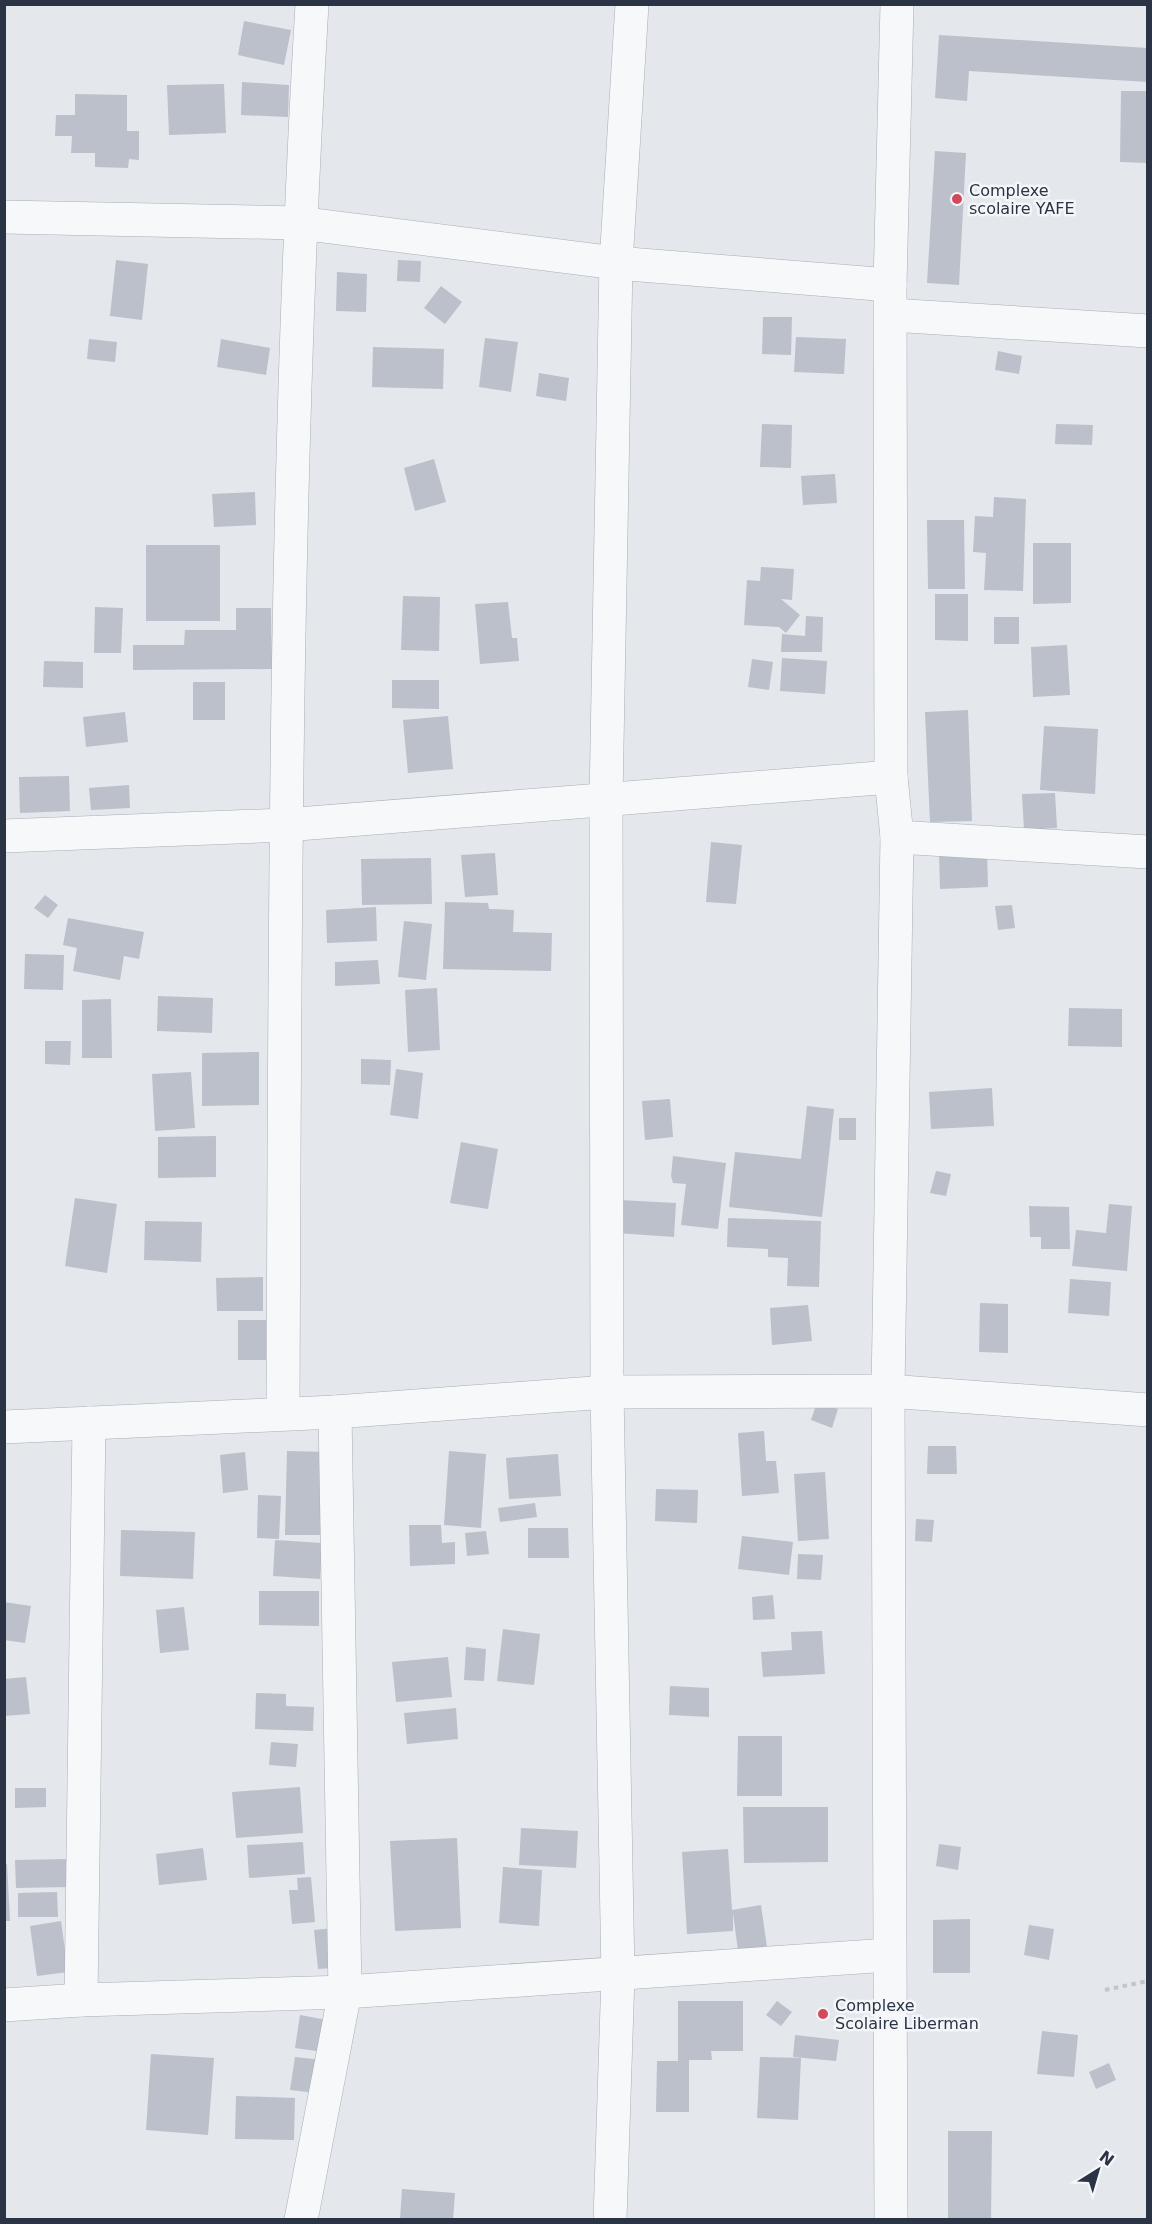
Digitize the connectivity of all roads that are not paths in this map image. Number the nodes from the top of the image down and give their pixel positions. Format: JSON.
{"nodes":[{"id":1,"x":312,"y":4,"type":"edge"},
{"id":2,"x":632,"y":4,"type":"edge"},
{"id":3,"x":897,"y":4,"type":"edge"},
{"id":4,"x":4,"y":217,"type":"edge"},
{"id":5,"x":299,"y":223,"type":"junction"},
{"id":6,"x":616,"y":263,"type":"junction"},
{"id":7,"x":891,"y":300,"type":"junction"},
{"id":8,"x":1148,"y":331,"type":"edge"},
{"id":9,"x":891,"y":777,"type":"junction"},
{"id":10,"x":606,"y":799,"type":"junction"},
{"id":11,"x":285,"y":825,"type":"junction"},
{"id":12,"x":4,"y":836,"type":"edge"},
{"id":13,"x":897,"y":837,"type":"junction"},
{"id":14,"x":1148,"y":852,"type":"edge"},
{"id":15,"x":888,"y":1391,"type":"junction"},
{"id":16,"x":607,"y":1392,"type":"junction"},
{"id":17,"x":1148,"y":1410,"type":"edge"},
{"id":18,"x":335,"y":1412,"type":"junction"},
{"id":19,"x":283,"y":1413,"type":"junction"},
{"id":20,"x":89,"y":1423,"type":"junction"},
{"id":21,"x":4,"y":1427,"type":"edge"},
{"id":22,"x":889,"y":1955,"type":"junction"},
{"id":23,"x":618,"y":1975,"type":"junction"},
{"id":24,"x":345,"y":1992,"type":"junction"},
{"id":25,"x":81,"y":2000,"type":"junction"},
{"id":26,"x":4,"y":2004,"type":"edge"},
{"id":27,"x":302,"y":2220,"type":"edge"},
{"id":28,"x":610,"y":2220,"type":"edge"},
{"id":29,"x":891,"y":2220,"type":"edge"}],
"edges":[{"from":1,"to":5,"type":"street"},
{"from":2,"to":6,"type":"street"},
{"from":3,"to":7,"type":"street"},
{"from":4,"to":5,"type":"street"},
{"from":5,"to":6,"type":"street"},
{"from":5,"to":11,"type":"street"},
{"from":6,"to":7,"type":"street"},
{"from":6,"to":10,"type":"street"},
{"from":7,"to":8,"type":"street"},
{"from":7,"to":9,"type":"street"},
{"from":9,"to":10,"type":"street"},
{"from":9,"to":13,"type":"street"},
{"from":10,"to":11,"type":"street"},
{"from":10,"to":16,"type":"street"},
{"from":11,"to":12,"type":"street"},
{"from":11,"to":19,"type":"street"},
{"from":13,"to":14,"type":"street"},
{"from":13,"to":15,"type":"street"},
{"from":15,"to":16,"type":"street"},
{"from":15,"to":17,"type":"street"},
{"from":15,"to":22,"type":"street"},
{"from":16,"to":18,"type":"street"},
{"from":16,"to":23,"type":"street"},
{"from":18,"to":19,"type":"street"},
{"from":18,"to":24,"type":"street"},
{"from":19,"to":20,"type":"street"},
{"from":20,"to":21,"type":"street"},
{"from":20,"to":25,"type":"street"},
{"from":22,"to":23,"type":"street"},
{"from":22,"to":29,"type":"street"},
{"from":23,"to":24,"type":"street"},
{"from":23,"to":28,"type":"street"},
{"from":24,"to":25,"type":"street"},
{"from":24,"to":27,"type":"street"},
{"from":25,"to":26,"type":"street"}]}
